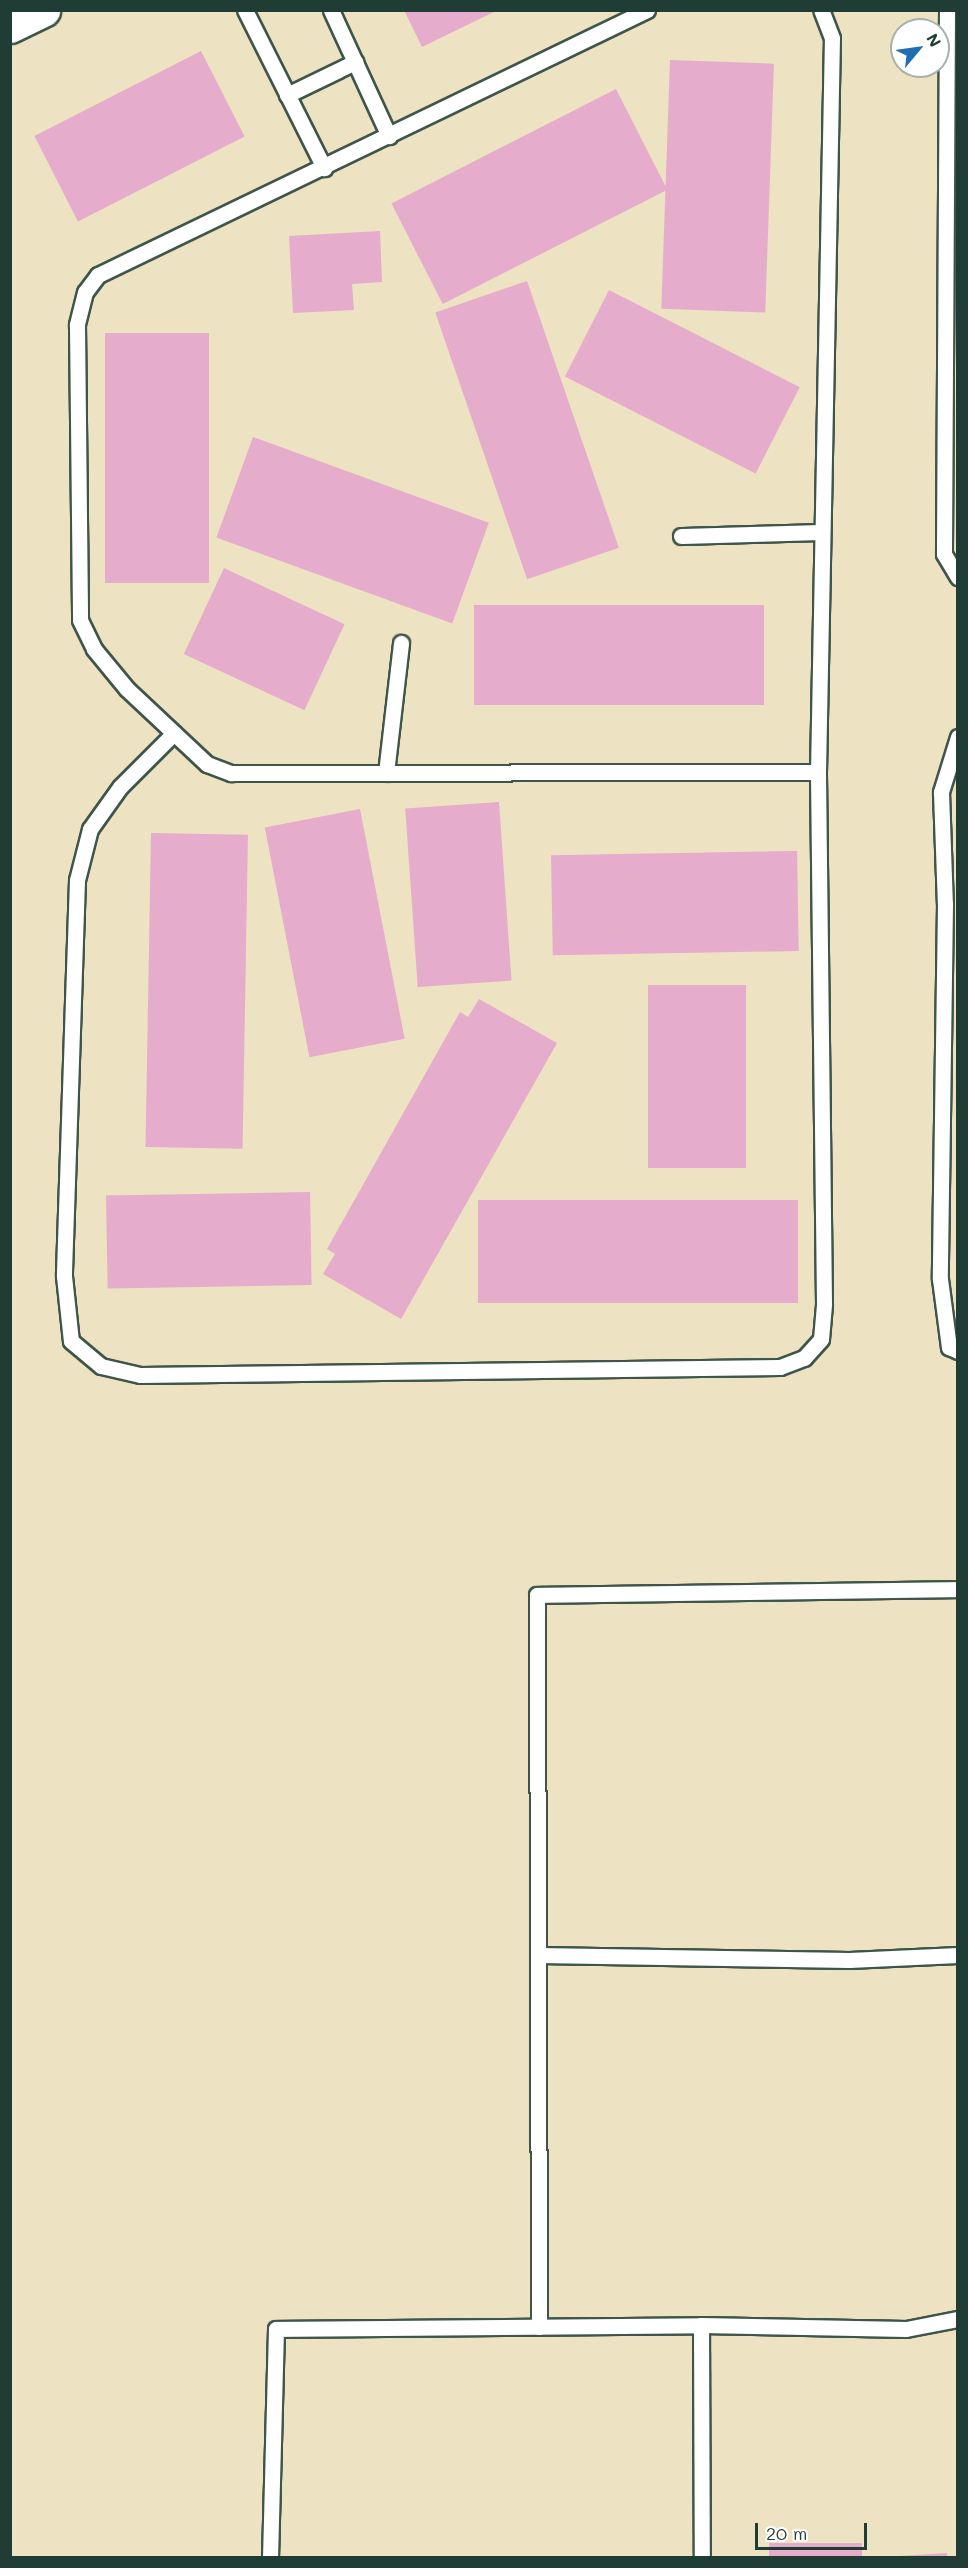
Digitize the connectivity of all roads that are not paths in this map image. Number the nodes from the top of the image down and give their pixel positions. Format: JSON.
{"nodes":[{"id":1,"x":43,"y":10,"type":"edge"},
{"id":2,"x":245,"y":10,"type":"edge"},
{"id":3,"x":331,"y":10,"type":"edge"},
{"id":4,"x":647,"y":10,"type":"edge"},
{"id":5,"x":821,"y":10,"type":"edge"},
{"id":6,"x":947,"y":10,"type":"edge"},
{"id":7,"x":10,"y":26,"type":"edge"},
{"id":8,"x":355,"y":62,"type":"junction"},
{"id":9,"x":287,"y":95,"type":"junction"},
{"id":10,"x":952,"y":134,"type":"edge"},
{"id":11,"x":389,"y":136,"type":"junction"},
{"id":12,"x":324,"y":168,"type":"junction"},
{"id":13,"x":822,"y":532,"type":"junction"},
{"id":14,"x":681,"y":536,"type":"dead end"},
{"id":15,"x":957,"y":577,"type":"edge"},
{"id":16,"x":401,"y":643,"type":"dead end"},
{"id":17,"x":174,"y":733,"type":"junction"},
{"id":18,"x":957,"y":737,"type":"edge"},
{"id":19,"x":818,"y":772,"type":"junction"},
{"id":20,"x":386,"y":773,"type":"junction"},
{"id":21,"x":957,"y":1351,"type":"edge"},
{"id":22,"x":957,"y":1589,"type":"edge"},
{"id":23,"x":538,"y":1955,"type":"junction"},
{"id":24,"x":957,"y":1955,"type":"edge"},
{"id":25,"x":957,"y":2319,"type":"edge"},
{"id":26,"x":701,"y":2325,"type":"junction"},
{"id":27,"x":539,"y":2327,"type":"junction"},
{"id":28,"x":270,"y":2558,"type":"edge"},
{"id":29,"x":702,"y":2558,"type":"edge"}],
"edges":[{"from":1,"to":7,"type":"main road"},
{"from":2,"to":9,"type":"lane"},
{"from":3,"to":8,"type":"lane"},
{"from":4,"to":11,"type":"lane"},
{"from":5,"to":13,"type":"lane"},
{"from":6,"to":10,"type":"lane"},
{"from":8,"to":9,"type":"lane"},
{"from":8,"to":11,"type":"lane"},
{"from":9,"to":12,"type":"lane"},
{"from":10,"to":15,"type":"lane"},
{"from":11,"to":12,"type":"lane"},
{"from":12,"to":17,"type":"lane"},
{"from":13,"to":14,"type":"lane"},
{"from":13,"to":19,"type":"lane"},
{"from":16,"to":20,"type":"lane"},
{"from":17,"to":19,"type":"lane"},
{"from":17,"to":20,"type":"lane"},
{"from":18,"to":21,"type":"lane"},
{"from":19,"to":20,"type":"lane"},
{"from":22,"to":23,"type":"lane"},
{"from":23,"to":24,"type":"lane"},
{"from":23,"to":27,"type":"lane"},
{"from":25,"to":26,"type":"lane"},
{"from":26,"to":27,"type":"lane"},
{"from":26,"to":29,"type":"lane"},
{"from":27,"to":28,"type":"lane"}]}
